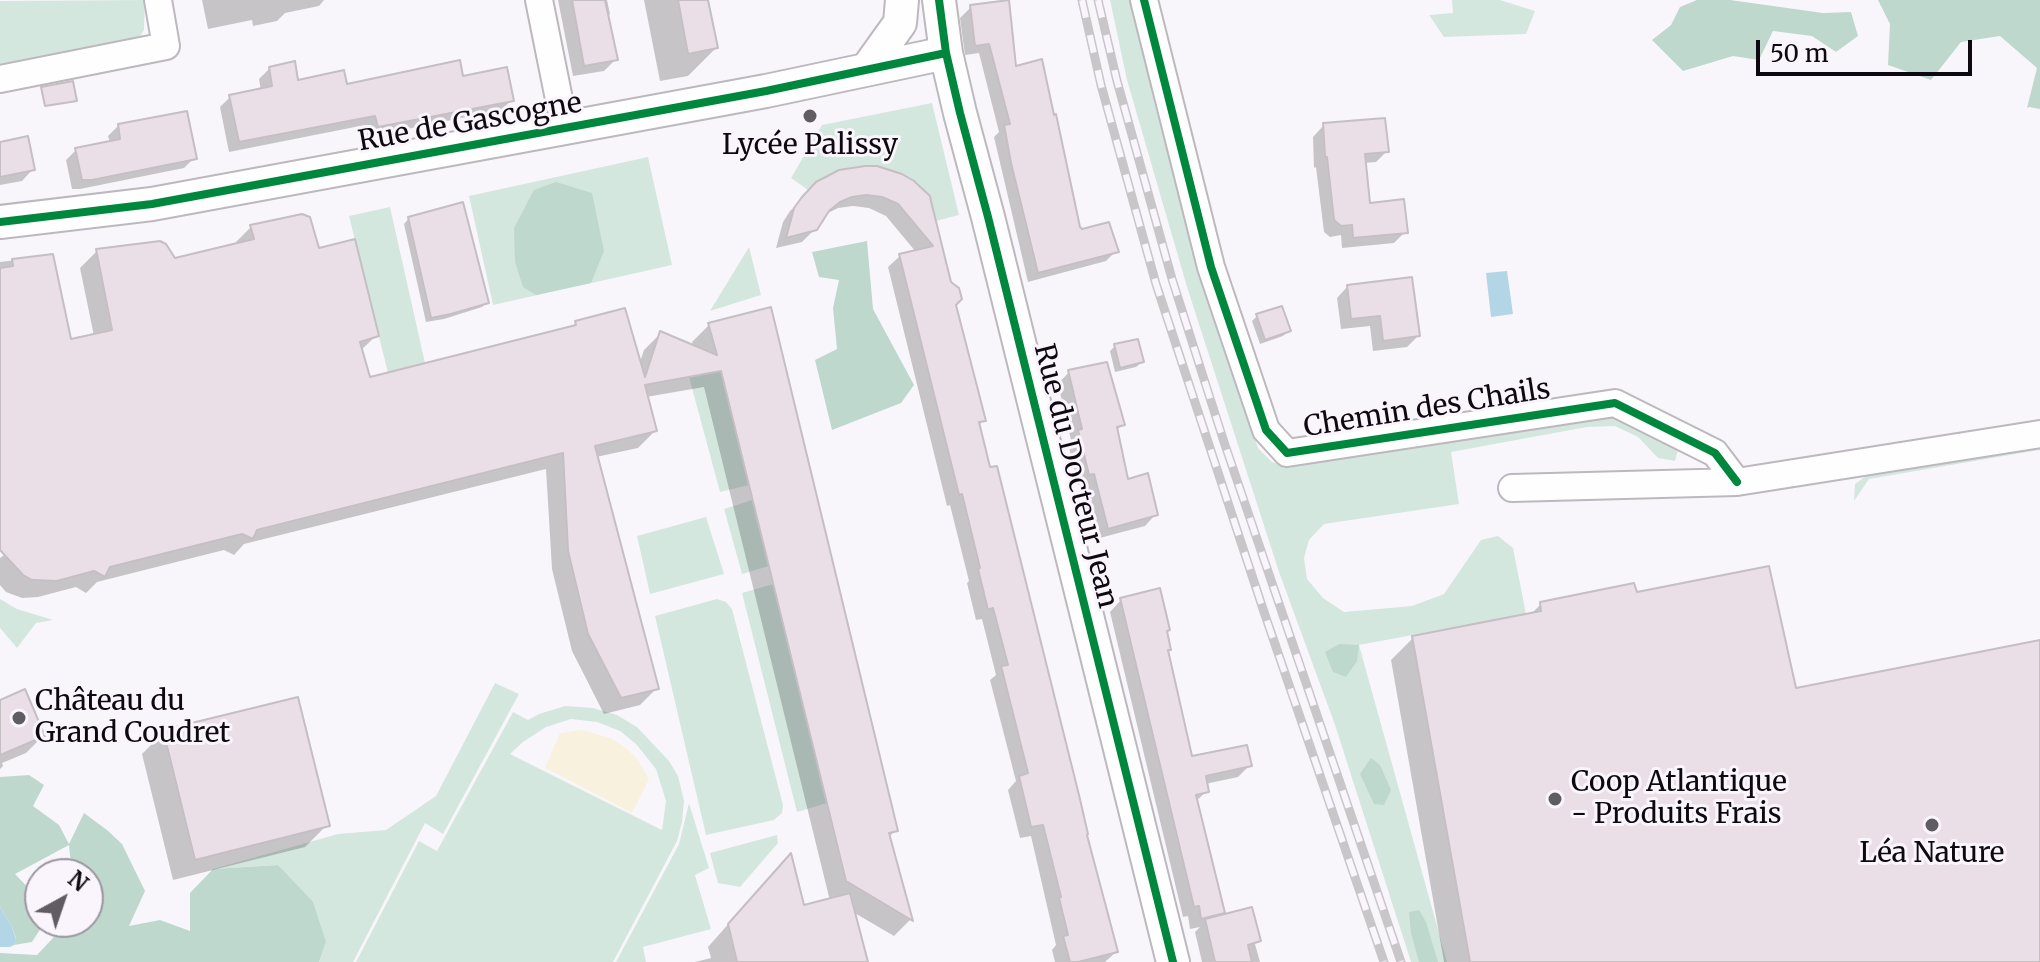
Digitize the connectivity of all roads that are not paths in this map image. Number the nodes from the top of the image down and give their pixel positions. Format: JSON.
{"nodes":[{"id":1,"x":158,"y":0,"type":"edge"},
{"id":2,"x":539,"y":0,"type":"edge"},
{"id":3,"x":902,"y":0,"type":"edge"},
{"id":4,"x":939,"y":0,"type":"edge"},
{"id":5,"x":1144,"y":0,"type":"edge"},
{"id":6,"x":946,"y":53,"type":"junction"},
{"id":7,"x":867,"y":69,"type":"junction"},
{"id":8,"x":0,"y":79,"type":"edge"},
{"id":9,"x":565,"y":129,"type":"junction"},
{"id":10,"x":0,"y":222,"type":"edge"},
{"id":11,"x":2040,"y":434,"type":"edge"},
{"id":12,"x":1737,"y":482,"type":"junction"},
{"id":13,"x":1512,"y":488,"type":"dead end"},
{"id":14,"x":1173,"y":962,"type":"edge"}],
"edges":[{"from":1,"to":8,"type":"street"},
{"from":2,"to":9,"type":"street"},
{"from":3,"to":7,"type":"street"},
{"from":4,"to":6,"type":"street","name":"Rue du Docteur Jean"},
{"from":5,"to":12,"type":"street","name":"Chemin des Chails"},
{"from":6,"to":7,"type":"street","name":"Rue de Gascogne"},
{"from":6,"to":14,"type":"street","name":"Rue du Docteur Jean"},
{"from":7,"to":9,"type":"street","name":"Rue de Gascogne"},
{"from":9,"to":10,"type":"street","name":"Rue de Gascogne"},
{"from":11,"to":12,"type":"street"},
{"from":12,"to":13,"type":"street"}]}
